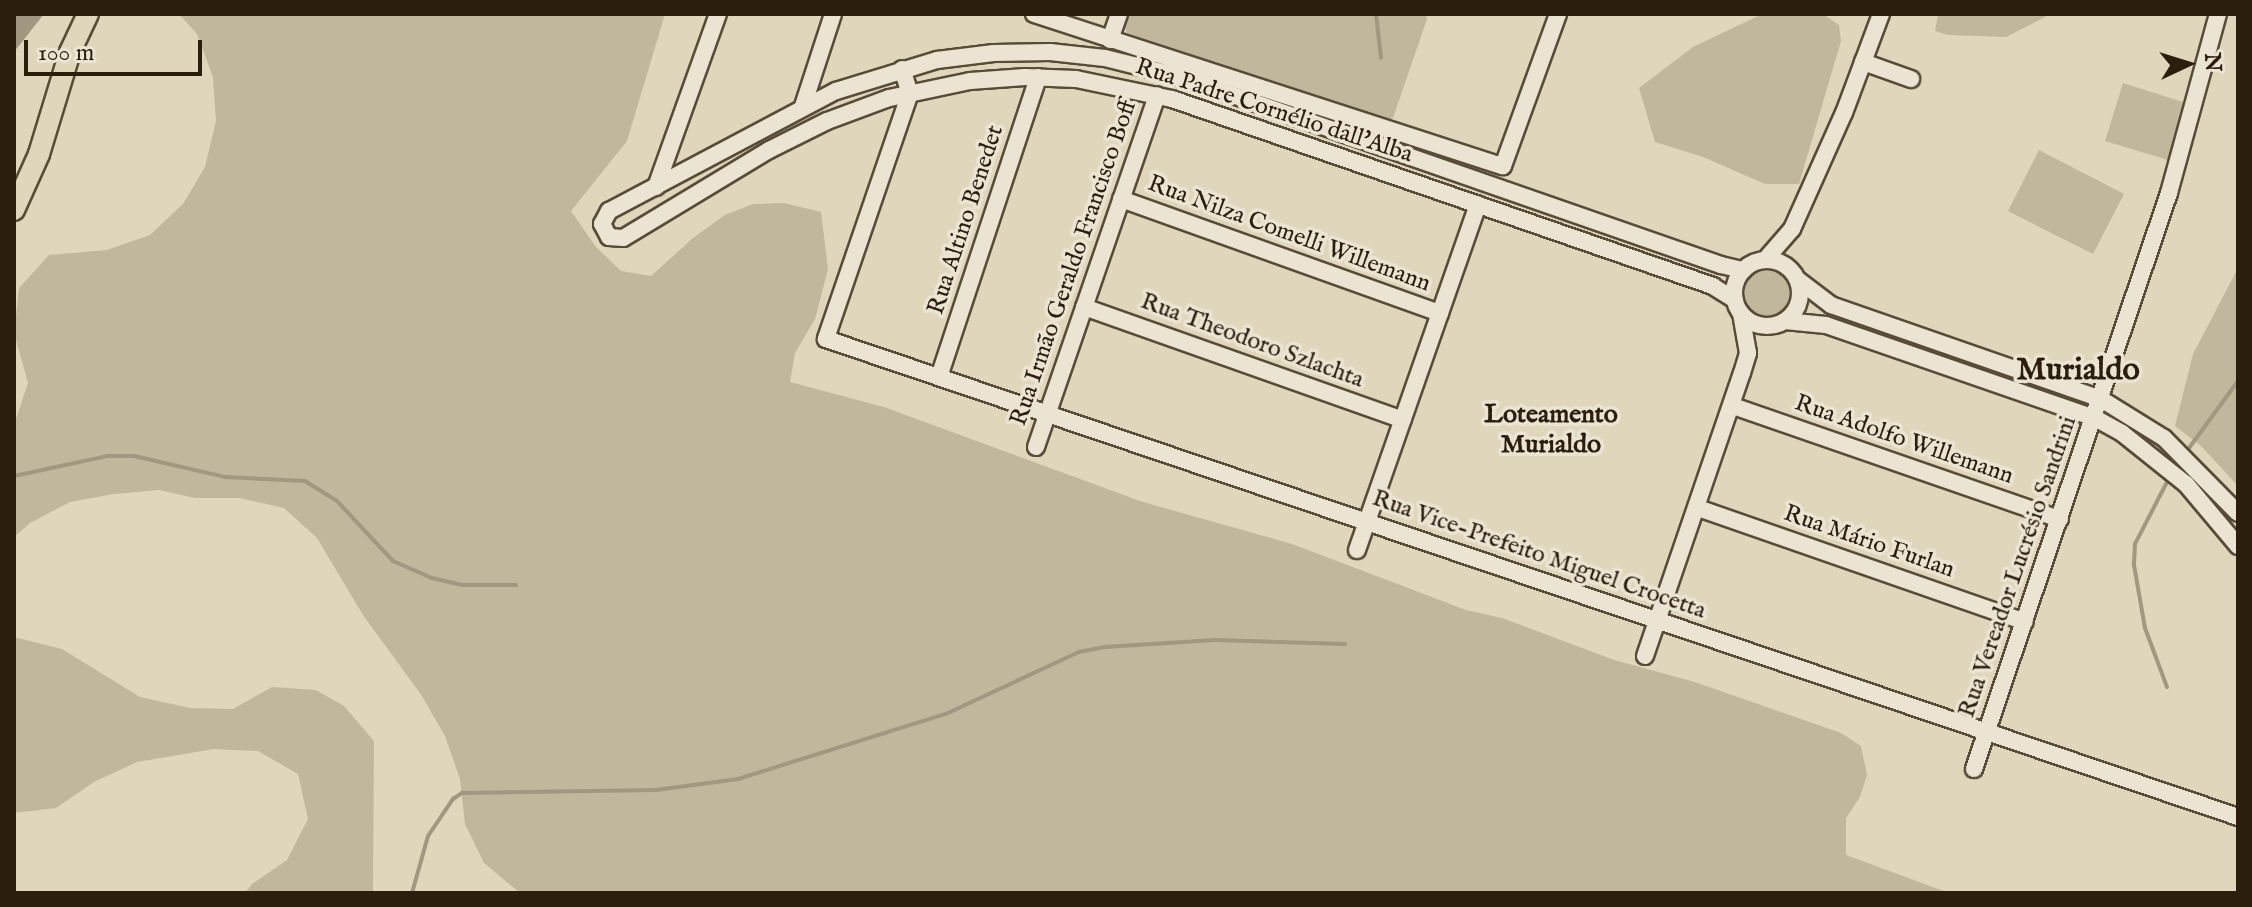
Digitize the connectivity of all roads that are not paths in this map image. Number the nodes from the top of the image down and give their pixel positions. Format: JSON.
{"nodes":[{"id":1,"x":88,"y":14,"type":"edge"},
{"id":2,"x":718,"y":14,"type":"edge"},
{"id":3,"x":833,"y":14,"type":"edge"},
{"id":4,"x":1034,"y":14,"type":"edge"},
{"id":5,"x":1119,"y":14,"type":"edge"},
{"id":6,"x":1558,"y":14,"type":"edge"},
{"id":7,"x":1881,"y":14,"type":"edge"},
{"id":8,"x":2218,"y":14,"type":"edge"},
{"id":9,"x":1110,"y":40,"type":"junction"},
{"id":10,"x":1863,"y":62,"type":"junction"},
{"id":11,"x":902,"y":69,"type":"junction"},
{"id":12,"x":1038,"y":77,"type":"junction"},
{"id":13,"x":1911,"y":79,"type":"dead end"},
{"id":14,"x":910,"y":93,"type":"junction"},
{"id":15,"x":1157,"y":95,"type":"junction"},
{"id":16,"x":803,"y":106,"type":"junction"},
{"id":17,"x":656,"y":187,"type":"junction"},
{"id":18,"x":1121,"y":199,"type":"junction"},
{"id":19,"x":1478,"y":205,"type":"junction"},
{"id":20,"x":14,"y":210,"type":"edge"},
{"id":21,"x":1792,"y":229,"type":"junction"},
{"id":22,"x":1765,"y":260,"type":"junction"},
{"id":23,"x":1743,"y":270,"type":"junction"},
{"id":24,"x":1795,"y":275,"type":"junction"},
{"id":25,"x":1084,"y":307,"type":"junction"},
{"id":26,"x":1738,"y":307,"type":"junction"},
{"id":27,"x":1440,"y":313,"type":"junction"},
{"id":28,"x":1781,"y":323,"type":"junction"},
{"id":29,"x":1748,"y":353,"type":"junction"},
{"id":30,"x":939,"y":377,"type":"junction"},
{"id":31,"x":2101,"y":399,"type":"junction"},
{"id":32,"x":1733,"y":406,"type":"junction"},
{"id":33,"x":1048,"y":414,"type":"junction"},
{"id":34,"x":2095,"y":418,"type":"junction"},
{"id":35,"x":1403,"y":420,"type":"junction"},
{"id":36,"x":1036,"y":447,"type":"dead end"},
{"id":37,"x":1698,"y":508,"type":"junction"},
{"id":38,"x":2238,"y":513,"type":"edge"},
{"id":39,"x":2060,"y":519,"type":"junction"},
{"id":40,"x":1367,"y":522,"type":"junction"},
{"id":41,"x":2238,"y":546,"type":"edge"},
{"id":42,"x":1357,"y":550,"type":"dead end"},
{"id":43,"x":1658,"y":621,"type":"junction"},
{"id":44,"x":2025,"y":622,"type":"junction"},
{"id":45,"x":1645,"y":656,"type":"dead end"},
{"id":46,"x":1987,"y":732,"type":"junction"},
{"id":47,"x":1974,"y":769,"type":"dead end"},
{"id":48,"x":2238,"y":817,"type":"edge"}],
"edges":[{"from":1,"to":20,"type":"main road"},
{"from":2,"to":17,"type":"street"},
{"from":3,"to":16,"type":"street"},
{"from":4,"to":9,"type":"street"},
{"from":5,"to":9,"type":"street"},
{"from":6,"to":9,"type":"street"},
{"from":7,"to":10,"type":"street"},
{"from":8,"to":31,"type":"street","name":"Rua Vereador Lucrésio Sandrini"},
{"from":10,"to":13,"type":"street"},
{"from":10,"to":21,"type":"street"},
{"from":11,"to":14,"type":"street"},
{"from":11,"to":16,"type":"street","name":"Rua Padre Cornélio dall'Alba"},
{"from":11,"to":23,"type":"street","name":"Rua Padre Cornélio dall'Alba"},
{"from":12,"to":14,"type":"street","name":"Rua Padre Cornélio dall'Alba"},
{"from":12,"to":15,"type":"street","name":"Rua Padre Cornélio dall'Alba"},
{"from":12,"to":30,"type":"street","name":"Rua Altino Benedet"},
{"from":14,"to":17,"type":"street","name":"Rua Padre Cornélio dall'Alba"},
{"from":14,"to":30,"type":"street","name":"Rua Vice-Prefeito Miguel Crocetta"},
{"from":15,"to":18,"type":"street","name":"Rua Irmão Geraldo Francisco Boff"},
{"from":15,"to":19,"type":"street","name":"Rua Padre Cornélio dall'Alba"},
{"from":16,"to":17,"type":"street","name":"Rua Padre Cornélio dall'Alba"},
{"from":18,"to":25,"type":"street","name":"Rua Irmão Geraldo Francisco Boff"},
{"from":18,"to":27,"type":"street","name":"Rua Nilza Comelli Willemann"},
{"from":19,"to":26,"type":"street","name":"Rua Padre Cornélio dall'Alba"},
{"from":19,"to":27,"type":"street"},
{"from":21,"to":22,"type":"street"},
{"from":21,"to":24,"type":"street"},
{"from":22,"to":23,"type":"street"},
{"from":22,"to":24,"type":"street"},
{"from":23,"to":26,"type":"street"},
{"from":24,"to":28,"type":"street"},
{"from":24,"to":31,"type":"street"},
{"from":25,"to":33,"type":"street","name":"Rua Irmão Geraldo Francisco Boff"},
{"from":25,"to":35,"type":"street","name":"Rua Theodoro Szlachta"},
{"from":26,"to":28,"type":"street"},
{"from":26,"to":29,"type":"street"},
{"from":27,"to":35,"type":"street"},
{"from":28,"to":29,"type":"street"},
{"from":28,"to":34,"type":"street"},
{"from":29,"to":32,"type":"street"},
{"from":30,"to":33,"type":"street","name":"Rua Vice-Prefeito Miguel Crocetta"},
{"from":31,"to":34,"type":"street","name":"Rua Vereador Lucrésio Sandrini"},
{"from":31,"to":38,"type":"street"},
{"from":32,"to":37,"type":"street"},
{"from":32,"to":39,"type":"street","name":"Rua Adolfo Willemann"},
{"from":33,"to":36,"type":"street","name":"Rua Irmão Geraldo Francisco Boff"},
{"from":33,"to":40,"type":"street","name":"Rua Vice-Prefeito Miguel Crocetta"},
{"from":34,"to":39,"type":"street","name":"Rua Vereador Lucrésio Sandrini"},
{"from":34,"to":41,"type":"street"},
{"from":35,"to":40,"type":"street"},
{"from":37,"to":43,"type":"street"},
{"from":37,"to":44,"type":"street","name":"Rua Mário Furlan"},
{"from":39,"to":44,"type":"street","name":"Rua Vereador Lucrésio Sandrini"},
{"from":40,"to":42,"type":"street"},
{"from":40,"to":43,"type":"street","name":"Rua Vice-Prefeito Miguel Crocetta"},
{"from":43,"to":45,"type":"street"},
{"from":43,"to":46,"type":"street","name":"Rua Vice-Prefeito Miguel Crocetta"},
{"from":44,"to":46,"type":"street","name":"Rua Vereador Lucrésio Sandrini"},
{"from":46,"to":47,"type":"street","name":"Rua Vereador Lucrésio Sandrini"},
{"from":46,"to":48,"type":"street","name":"Rua Vice-Prefeito Miguel Crocetta"}]}
